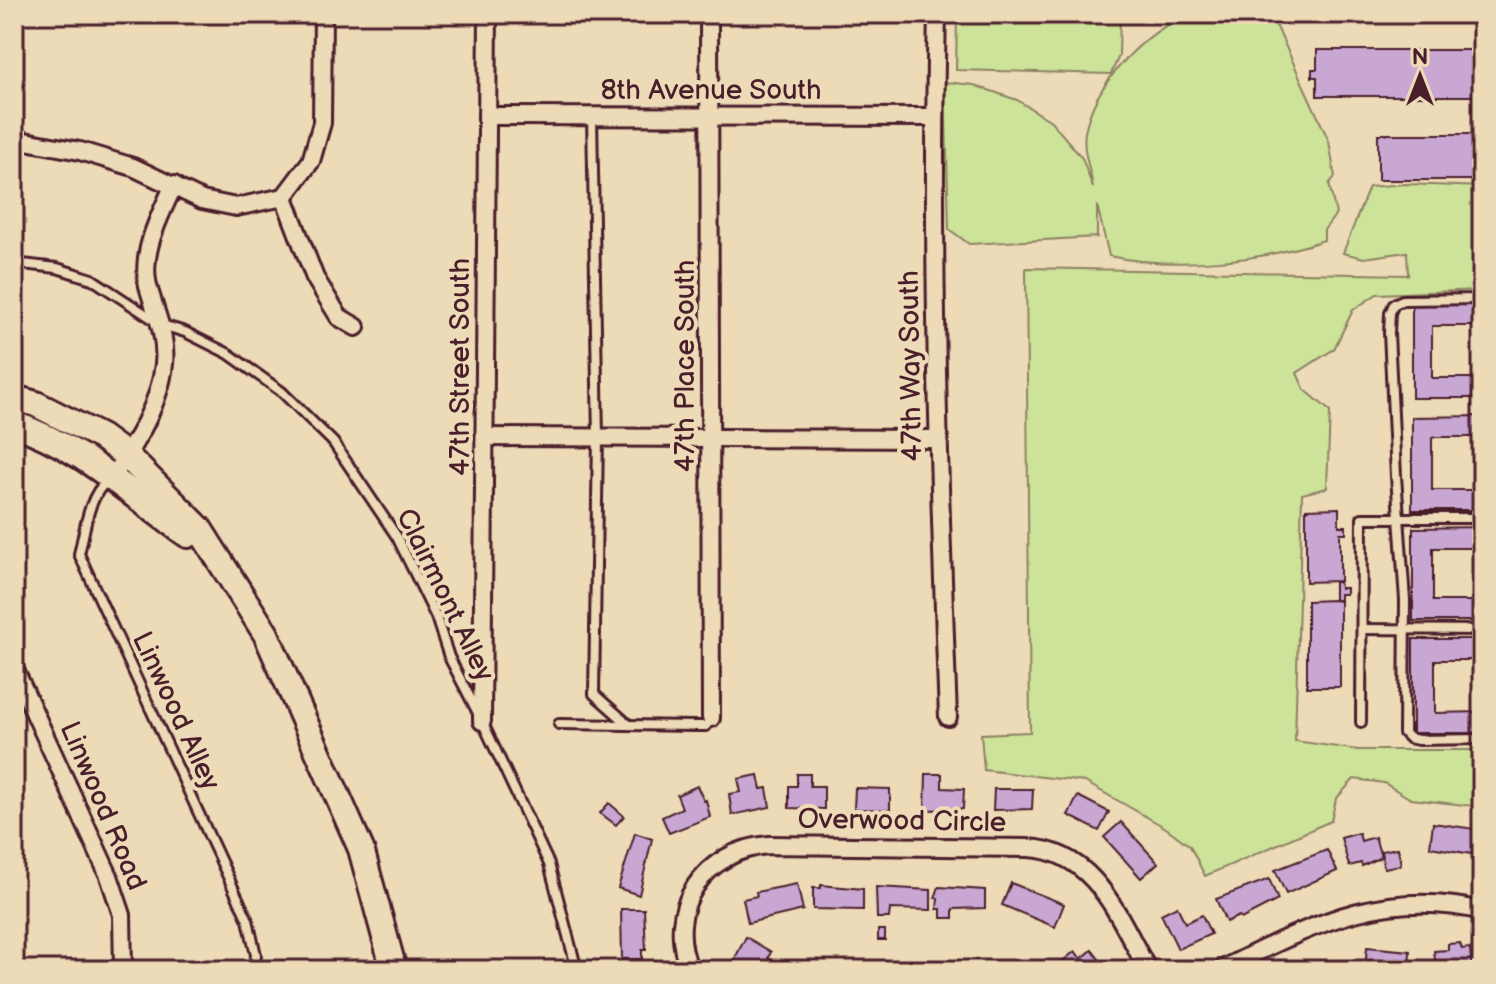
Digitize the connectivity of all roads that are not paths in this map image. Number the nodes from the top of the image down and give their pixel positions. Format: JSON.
{"nodes":[{"id":1,"x":323,"y":14,"type":"edge"},
{"id":2,"x":488,"y":14,"type":"edge"},
{"id":3,"x":709,"y":14,"type":"edge"},
{"id":4,"x":937,"y":14,"type":"edge"},
{"id":5,"x":487,"y":116,"type":"junction"},
{"id":6,"x":592,"y":116,"type":"junction"},
{"id":7,"x":711,"y":116,"type":"junction"},
{"id":8,"x":934,"y":117,"type":"junction"},
{"id":9,"x":14,"y":139,"type":"edge"},
{"id":10,"x":174,"y":185,"type":"junction"},
{"id":11,"x":284,"y":197,"type":"junction"},
{"id":12,"x":14,"y":263,"type":"edge"},
{"id":13,"x":1482,"y":299,"type":"edge"},
{"id":14,"x":162,"y":325,"type":"junction"},
{"id":15,"x":356,"y":327,"type":"dead end"},
{"id":16,"x":14,"y":398,"type":"edge"},
{"id":17,"x":14,"y":424,"type":"edge"},
{"id":18,"x":486,"y":437,"type":"junction"},
{"id":19,"x":598,"y":437,"type":"junction"},
{"id":20,"x":711,"y":438,"type":"junction"},
{"id":21,"x":937,"y":439,"type":"junction"},
{"id":22,"x":127,"y":456,"type":"junction"},
{"id":23,"x":113,"y":476,"type":"junction"},
{"id":24,"x":1399,"y":518,"type":"junction"},
{"id":25,"x":1482,"y":518,"type":"edge"},
{"id":26,"x":211,"y":547,"type":"junction"},
{"id":27,"x":1362,"y":629,"type":"junction"},
{"id":28,"x":1405,"y":630,"type":"junction"},
{"id":29,"x":1482,"y":630,"type":"edge"},
{"id":30,"x":14,"y":668,"type":"edge"},
{"id":31,"x":948,"y":717,"type":"dead end"},
{"id":32,"x":711,"y":718,"type":"joint"},
{"id":33,"x":482,"y":721,"type":"junction"},
{"id":34,"x":1361,"y":722,"type":"dead end"},
{"id":35,"x":559,"y":724,"type":"dead end"},
{"id":36,"x":629,"y":725,"type":"junction"},
{"id":37,"x":1482,"y":739,"type":"edge"},
{"id":38,"x":1482,"y":911,"type":"edge"},
{"id":39,"x":123,"y":970,"type":"edge"},
{"id":40,"x":254,"y":970,"type":"edge"},
{"id":41,"x":394,"y":970,"type":"edge"},
{"id":42,"x":577,"y":970,"type":"edge"},
{"id":43,"x":690,"y":970,"type":"edge"},
{"id":44,"x":1148,"y":970,"type":"edge"},
{"id":45,"x":1220,"y":970,"type":"edge"}],
"edges":[{"from":1,"to":11,"type":"street"},
{"from":2,"to":5,"type":"street","name":"47th Street South"},
{"from":3,"to":7,"type":"street","name":"47th Place South"},
{"from":4,"to":8,"type":"street","name":"47th Way South"},
{"from":5,"to":6,"type":"street","name":"8th Avenue South"},
{"from":5,"to":18,"type":"street","name":"47th Street South"},
{"from":6,"to":7,"type":"street","name":"8th Avenue South"},
{"from":6,"to":19,"type":"lane"},
{"from":7,"to":8,"type":"street","name":"8th Avenue South"},
{"from":7,"to":20,"type":"street","name":"47th Place South"},
{"from":8,"to":21,"type":"street","name":"47th Way South"},
{"from":9,"to":10,"type":"street"},
{"from":10,"to":11,"type":"street"},
{"from":10,"to":14,"type":"street"},
{"from":11,"to":15,"type":"street"},
{"from":12,"to":14,"type":"lane","name":"Clairmont Alley"},
{"from":13,"to":24,"type":"lane"},
{"from":14,"to":22,"type":"street"},
{"from":14,"to":33,"type":"lane","name":"Clairmont Alley"},
{"from":16,"to":22,"type":"street"},
{"from":17,"to":23,"type":"street"},
{"from":18,"to":19,"type":"street"},
{"from":18,"to":33,"type":"street","name":"47th Street South"},
{"from":19,"to":20,"type":"street"},
{"from":19,"to":36,"type":"lane"},
{"from":20,"to":21,"type":"street"},
{"from":20,"to":32,"type":"street","name":"47th Place South"},
{"from":21,"to":31,"type":"street","name":"47th Way South"},
{"from":22,"to":23,"type":"street"},
{"from":22,"to":26,"type":"street"},
{"from":23,"to":26,"type":"street"},
{"from":23,"to":40,"type":"lane","name":"Linwood Alley"},
{"from":24,"to":25,"type":"lane"},
{"from":24,"to":27,"type":"lane"},
{"from":24,"to":28,"type":"lane"},
{"from":26,"to":41,"type":"street"},
{"from":27,"to":28,"type":"lane"},
{"from":27,"to":34,"type":"lane"},
{"from":28,"to":29,"type":"lane"},
{"from":28,"to":37,"type":"lane"},
{"from":30,"to":39,"type":"street","name":"Linwood Road"},
{"from":32,"to":36,"type":"lane"},
{"from":33,"to":42,"type":"lane","name":"Clairmont Alley"},
{"from":35,"to":36,"type":"lane"},
{"from":38,"to":45,"type":"street"},
{"from":43,"to":44,"type":"street","name":"Overwood Circle"}]}
